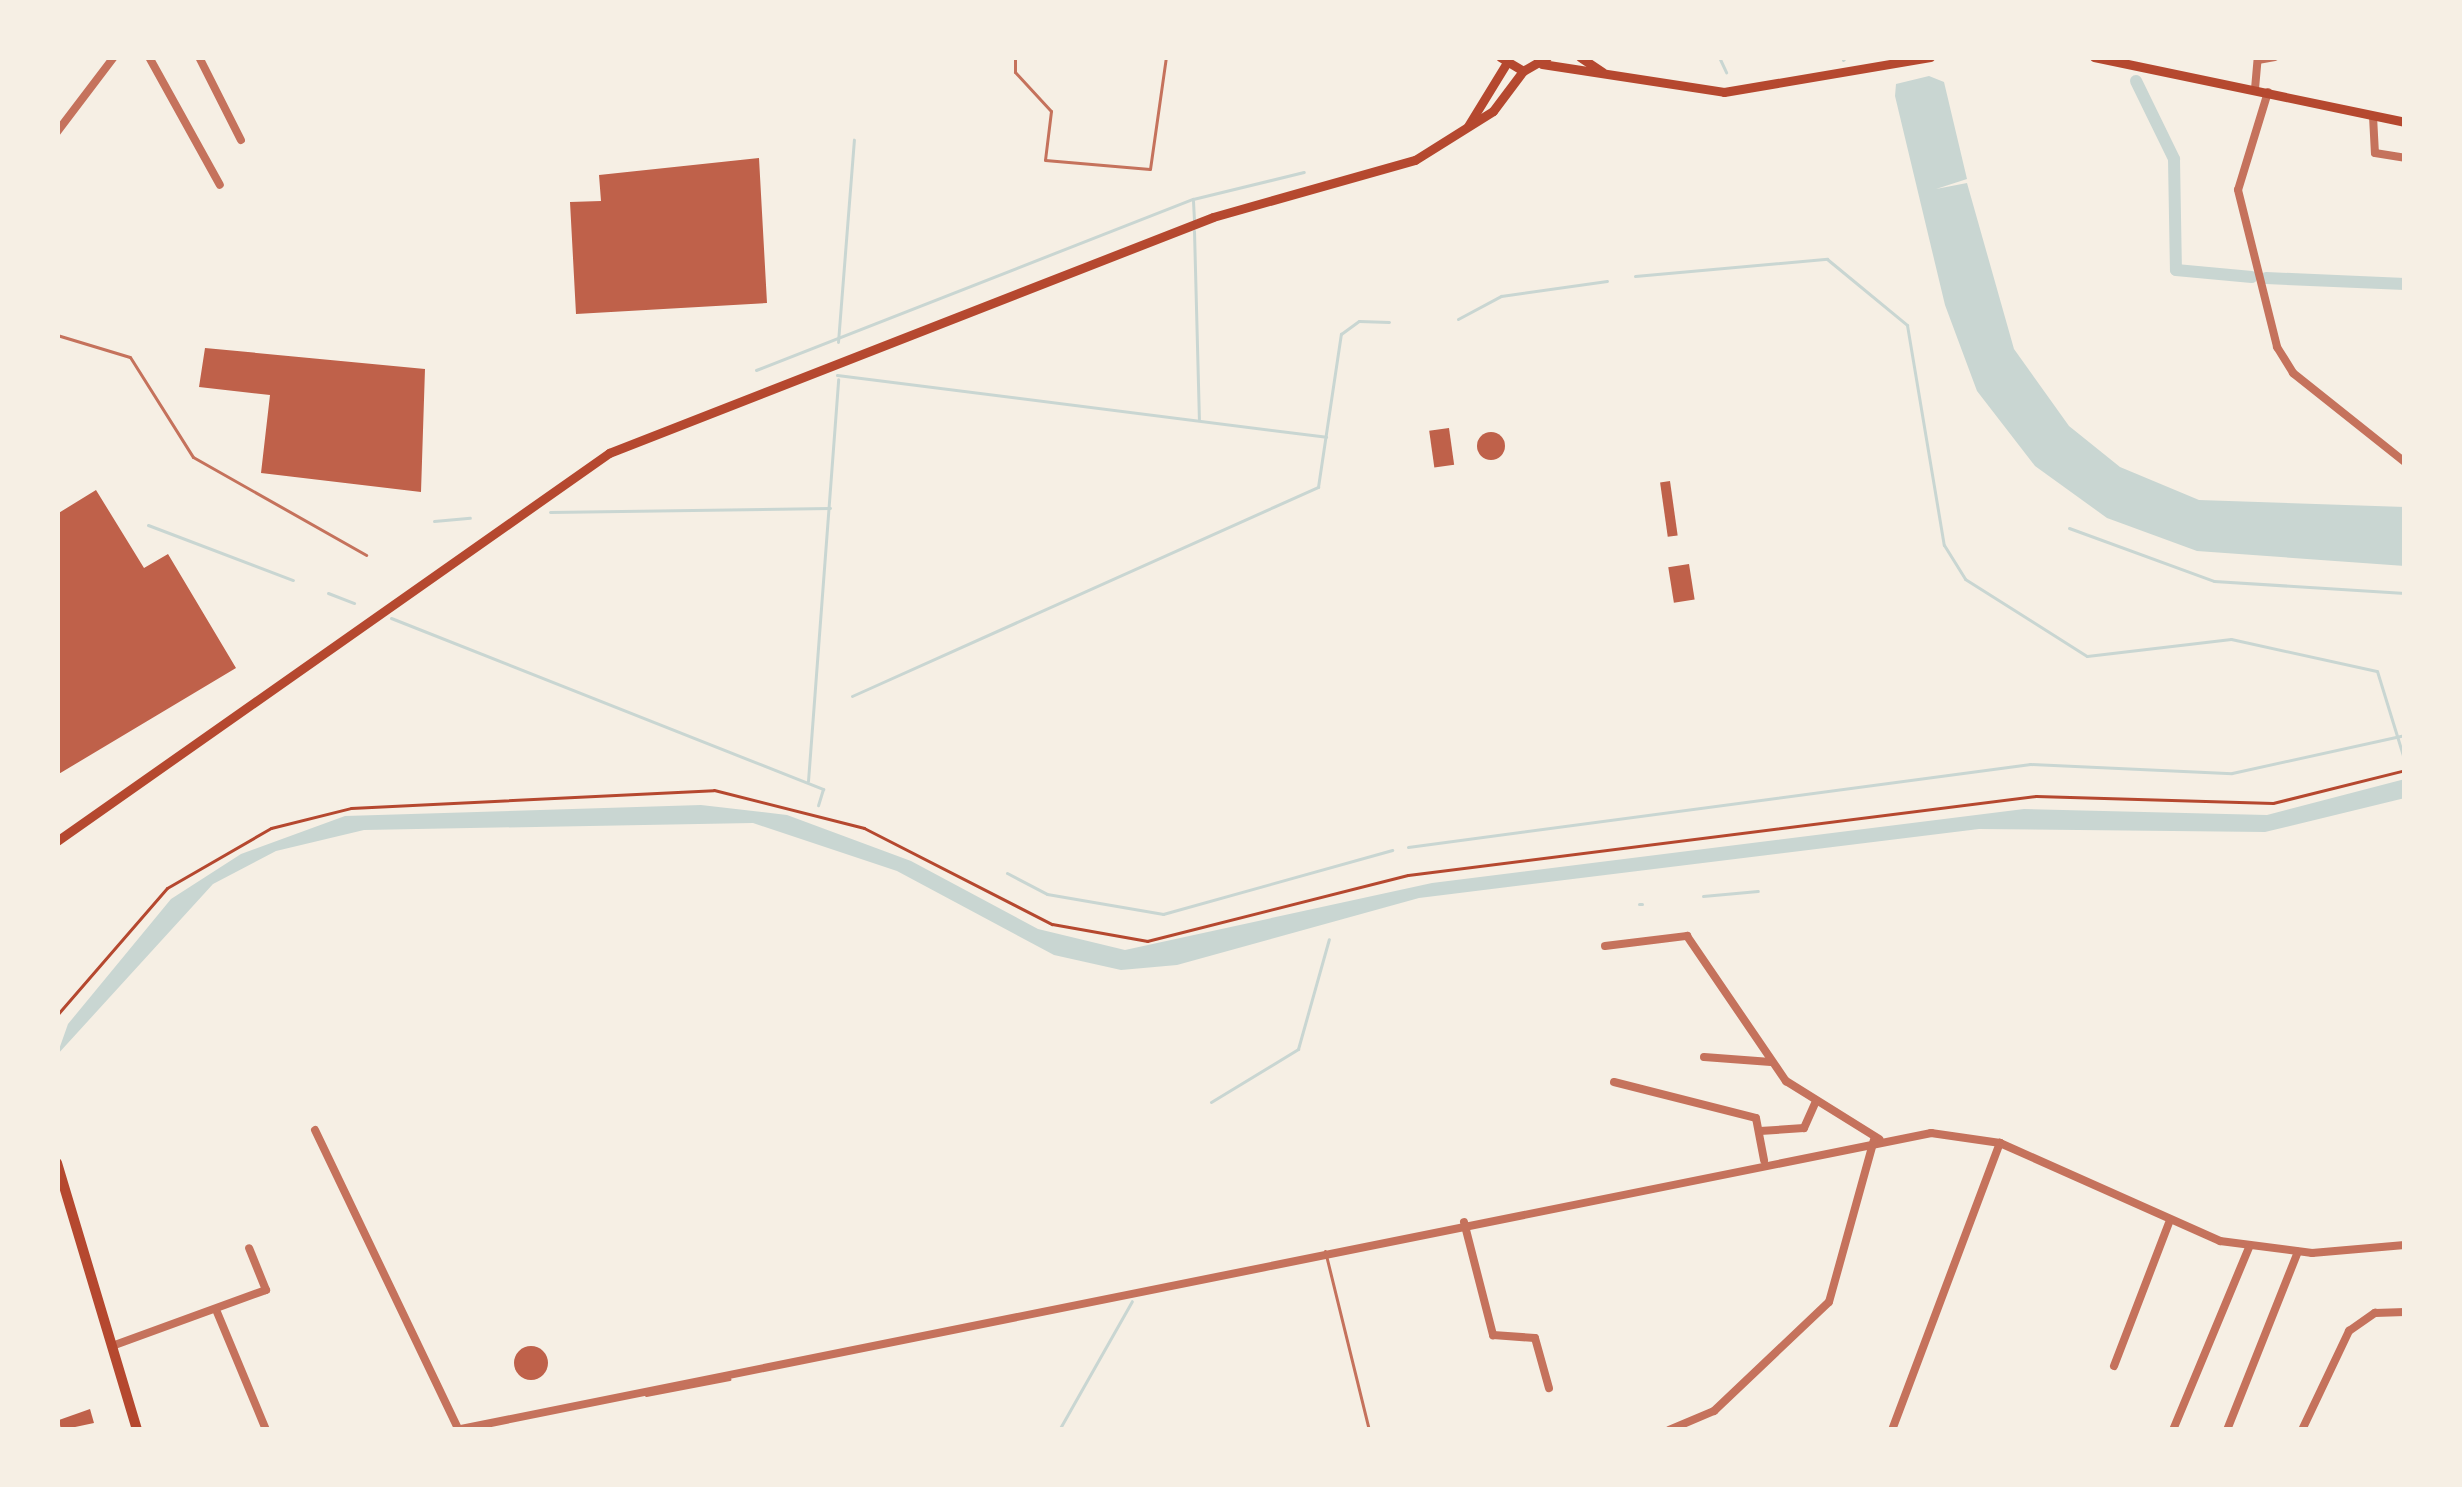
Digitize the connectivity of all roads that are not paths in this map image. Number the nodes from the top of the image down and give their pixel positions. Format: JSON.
{"nodes":[{"id":1,"x":115,"y":57,"type":"edge"},
{"id":2,"x":149,"y":57,"type":"edge"},
{"id":3,"x":199,"y":57,"type":"edge"},
{"id":4,"x":1015,"y":57,"type":"edge"},
{"id":5,"x":1166,"y":57,"type":"edge"},
{"id":6,"x":1580,"y":57,"type":"edge"},
{"id":7,"x":1930,"y":57,"type":"edge"},
{"id":8,"x":2094,"y":57,"type":"edge"},
{"id":9,"x":2276,"y":57,"type":"edge"},
{"id":10,"x":2258,"y":59,"type":"edge"},
{"id":11,"x":1503,"y":60,"type":"edge"},
{"id":12,"x":1545,"y":60,"type":"edge"},
{"id":13,"x":1522,"y":71,"type":"junction"},
{"id":14,"x":1606,"y":75,"type":"junction"},
{"id":15,"x":2255,"y":89,"type":"junction"},
{"id":16,"x":2268,"y":92,"type":"junction"},
{"id":17,"x":2373,"y":116,"type":"junction"},
{"id":18,"x":2405,"y":122,"type":"edge"},
{"id":19,"x":57,"y":131,"type":"edge"},
{"id":20,"x":1464,"y":132,"type":"junction"},
{"id":21,"x":241,"y":140,"type":"dead end"},
{"id":22,"x":2405,"y":158,"type":"edge"},
{"id":23,"x":220,"y":185,"type":"dead end"},
{"id":24,"x":57,"y":335,"type":"edge"},
{"id":25,"x":2405,"y":463,"type":"edge"},
{"id":26,"x":367,"y":555,"type":"dead end"},
{"id":27,"x":59,"y":839,"type":"edge"},
{"id":28,"x":1605,"y":946,"type":"dead end"},
{"id":29,"x":1704,"y":1057,"type":"dead end"},
{"id":30,"x":1771,"y":1062,"type":"junction"},
{"id":31,"x":1614,"y":1082,"type":"dead end"},
{"id":32,"x":1816,"y":1101,"type":"junction"},
{"id":33,"x":315,"y":1130,"type":"dead end"},
{"id":34,"x":1760,"y":1131,"type":"junction"},
{"id":35,"x":1877,"y":1140,"type":"junction"},
{"id":36,"x":2000,"y":1143,"type":"junction"},
{"id":37,"x":1764,"y":1160,"type":"junction"},
{"id":38,"x":57,"y":1163,"type":"edge"},
{"id":39,"x":1464,"y":1222,"type":"junction"},
{"id":40,"x":2169,"y":1223,"type":"junction"},
{"id":41,"x":2405,"y":1245,"type":"edge"},
{"id":42,"x":2249,"y":1247,"type":"junction"},
{"id":43,"x":248,"y":1248,"type":"dead end"},
{"id":44,"x":1325,"y":1251,"type":"junction"},
{"id":45,"x":2298,"y":1252,"type":"junction"},
{"id":46,"x":217,"y":1312,"type":"junction"},
{"id":47,"x":2405,"y":1312,"type":"edge"},
{"id":48,"x":112,"y":1346,"type":"junction"},
{"id":49,"x":2114,"y":1366,"type":"dead end"},
{"id":50,"x":1549,"y":1388,"type":"dead end"},
{"id":51,"x":480,"y":1428,"type":"edge"},
{"id":52,"x":137,"y":1430,"type":"edge"},
{"id":53,"x":266,"y":1430,"type":"edge"},
{"id":54,"x":457,"y":1430,"type":"edge"},
{"id":55,"x":1369,"y":1430,"type":"edge"},
{"id":56,"x":1669,"y":1430,"type":"edge"},
{"id":57,"x":1892,"y":1430,"type":"edge"},
{"id":58,"x":2173,"y":1430,"type":"edge"},
{"id":59,"x":2228,"y":1430,"type":"edge"},
{"id":60,"x":2302,"y":1430,"type":"edge"}],
"edges":[{"from":1,"to":19,"type":"street"},
{"from":2,"to":23,"type":"street"},
{"from":3,"to":21,"type":"street"},
{"from":4,"to":5,"type":"lane"},
{"from":6,"to":14,"type":"main road"},
{"from":7,"to":14,"type":"main road"},
{"from":8,"to":15,"type":"main road"},
{"from":9,"to":10,"type":"street"},
{"from":10,"to":15,"type":"street"},
{"from":11,"to":13,"type":"main road"},
{"from":11,"to":20,"type":"main road"},
{"from":12,"to":13,"type":"main road"},
{"from":12,"to":14,"type":"main road"},
{"from":13,"to":20,"type":"main road"},
{"from":15,"to":16,"type":"main road"},
{"from":16,"to":17,"type":"main road"},
{"from":16,"to":25,"type":"street"},
{"from":17,"to":18,"type":"main road"},
{"from":17,"to":22,"type":"street"},
{"from":20,"to":27,"type":"main road"},
{"from":24,"to":26,"type":"lane"},
{"from":28,"to":30,"type":"street"},
{"from":29,"to":30,"type":"street"},
{"from":30,"to":32,"type":"street"},
{"from":31,"to":34,"type":"street"},
{"from":32,"to":34,"type":"street"},
{"from":32,"to":35,"type":"street"},
{"from":33,"to":54,"type":"street"},
{"from":34,"to":37,"type":"street"},
{"from":35,"to":36,"type":"street"},
{"from":35,"to":37,"type":"street"},
{"from":35,"to":56,"type":"street"},
{"from":36,"to":40,"type":"street"},
{"from":36,"to":57,"type":"street"},
{"from":37,"to":39,"type":"street"},
{"from":38,"to":48,"type":"main road"},
{"from":39,"to":44,"type":"street"},
{"from":39,"to":50,"type":"street"},
{"from":40,"to":42,"type":"street"},
{"from":40,"to":49,"type":"street"},
{"from":41,"to":45,"type":"street"},
{"from":42,"to":45,"type":"street"},
{"from":42,"to":58,"type":"street"},
{"from":43,"to":46,"type":"street"},
{"from":44,"to":51,"type":"street"},
{"from":44,"to":55,"type":"lane"},
{"from":45,"to":59,"type":"street"},
{"from":46,"to":48,"type":"street"},
{"from":46,"to":53,"type":"street"},
{"from":47,"to":60,"type":"street"},
{"from":48,"to":52,"type":"main road"},
{"from":51,"to":54,"type":"street"}]}
